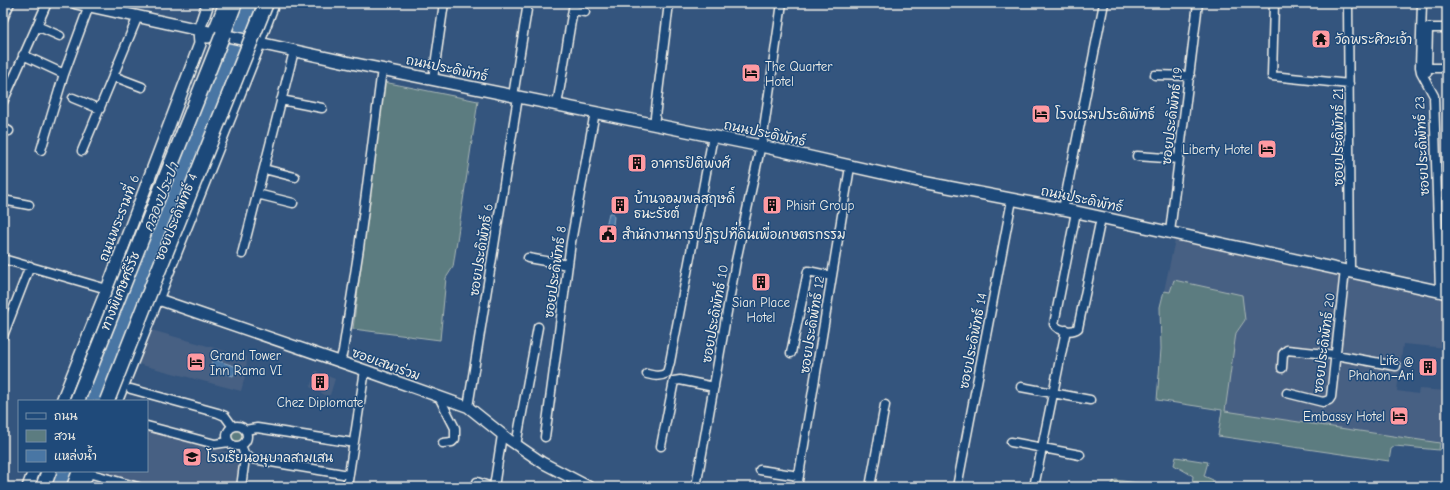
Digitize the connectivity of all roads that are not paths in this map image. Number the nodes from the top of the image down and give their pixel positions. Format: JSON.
{"nodes":[{"id":1,"x":10,"y":3,"type":"edge"},
{"id":2,"x":47,"y":3,"type":"edge"},
{"id":3,"x":76,"y":3,"type":"edge"},
{"id":4,"x":208,"y":3,"type":"edge"},
{"id":5,"x":226,"y":3,"type":"edge"},
{"id":6,"x":236,"y":3,"type":"edge"},
{"id":7,"x":266,"y":3,"type":"edge"},
{"id":8,"x":275,"y":3,"type":"edge"},
{"id":9,"x":444,"y":3,"type":"edge"},
{"id":10,"x":528,"y":3,"type":"edge"},
{"id":11,"x":668,"y":3,"type":"edge"},
{"id":12,"x":782,"y":3,"type":"edge"},
{"id":13,"x":1104,"y":3,"type":"edge"},
{"id":14,"x":1198,"y":3,"type":"edge"},
{"id":15,"x":1274,"y":3,"type":"edge"},
{"id":16,"x":1348,"y":3,"type":"edge"},
{"id":17,"x":1422,"y":3,"type":"edge"},
{"id":18,"x":97,"y":6,"type":"edge"},
{"id":19,"x":574,"y":7,"type":"edge"},
{"id":20,"x":585,"y":12,"type":"dead end"},
{"id":21,"x":138,"y":16,"type":"junction"},
{"id":22,"x":3,"y":19,"type":"edge"},
{"id":23,"x":36,"y":26,"type":"junction"},
{"id":24,"x":1447,"y":28,"type":"edge"},
{"id":25,"x":199,"y":30,"type":"junction"},
{"id":26,"x":214,"y":33,"type":"junction"},
{"id":27,"x":60,"y":36,"type":"dead end"},
{"id":28,"x":260,"y":43,"type":"junction"},
{"id":29,"x":200,"y":44,"type":"junction"},
{"id":30,"x":294,"y":51,"type":"junction"},
{"id":31,"x":23,"y":54,"type":"junction"},
{"id":32,"x":1427,"y":68,"type":"junction"},
{"id":33,"x":1447,"y":68,"type":"edge"},
{"id":34,"x":382,"y":69,"type":"junction"},
{"id":35,"x":64,"y":74,"type":"junction"},
{"id":36,"x":1155,"y":75,"type":"dead end"},
{"id":37,"x":113,"y":76,"type":"junction"},
{"id":38,"x":1190,"y":76,"type":"junction"},
{"id":39,"x":433,"y":79,"type":"junction"},
{"id":40,"x":1427,"y":83,"type":"junction"},
{"id":41,"x":1349,"y":84,"type":"junction"},
{"id":42,"x":142,"y":87,"type":"dead end"},
{"id":43,"x":516,"y":97,"type":"junction"},
{"id":44,"x":73,"y":98,"type":"dead end"},
{"id":45,"x":281,"y":100,"type":"junction"},
{"id":46,"x":3,"y":102,"type":"edge"},
{"id":47,"x":557,"y":105,"type":"junction"},
{"id":48,"x":100,"y":108,"type":"junction"},
{"id":49,"x":322,"y":108,"type":"dead end"},
{"id":50,"x":595,"y":112,"type":"junction"},
{"id":51,"x":654,"y":125,"type":"junction"},
{"id":52,"x":713,"y":136,"type":"junction"},
{"id":53,"x":761,"y":146,"type":"junction"},
{"id":54,"x":41,"y":150,"type":"dead end"},
{"id":55,"x":82,"y":151,"type":"dead end"},
{"id":56,"x":1137,"y":156,"type":"dead end"},
{"id":57,"x":1179,"y":160,"type":"junction"},
{"id":58,"x":850,"y":166,"type":"junction"},
{"id":59,"x":264,"y":169,"type":"junction"},
{"id":60,"x":295,"y":177,"type":"dead end"},
{"id":61,"x":257,"y":194,"type":"junction"},
{"id":62,"x":3,"y":200,"type":"edge"},
{"id":63,"x":1012,"y":200,"type":"junction"},
{"id":64,"x":293,"y":203,"type":"dead end"},
{"id":65,"x":29,"y":205,"type":"dead end"},
{"id":66,"x":1063,"y":209,"type":"junction"},
{"id":67,"x":1076,"y":212,"type":"junction"},
{"id":68,"x":1101,"y":218,"type":"junction"},
{"id":69,"x":1170,"y":232,"type":"junction"},
{"id":70,"x":242,"y":254,"type":"dead end"},
{"id":71,"x":528,"y":258,"type":"dead end"},
{"id":72,"x":3,"y":259,"type":"edge"},
{"id":73,"x":30,"y":266,"type":"junction"},
{"id":74,"x":568,"y":266,"type":"junction"},
{"id":75,"x":1348,"y":270,"type":"junction"},
{"id":76,"x":832,"y":276,"type":"junction"},
{"id":77,"x":107,"y":289,"type":"junction"},
{"id":78,"x":1443,"y":292,"type":"edge"},
{"id":79,"x":157,"y":299,"type":"junction"},
{"id":80,"x":538,"y":327,"type":"dead end"},
{"id":81,"x":1066,"y":330,"type":"junction"},
{"id":82,"x":3,"y":336,"type":"edge"},
{"id":83,"x":791,"y":353,"type":"dead end"},
{"id":84,"x":1336,"y":355,"type":"junction"},
{"id":85,"x":340,"y":362,"type":"junction"},
{"id":86,"x":1396,"y":366,"type":"dead end"},
{"id":87,"x":1282,"y":368,"type":"dead end"},
{"id":88,"x":365,"y":370,"type":"junction"},
{"id":89,"x":647,"y":374,"type":"dead end"},
{"id":90,"x":1021,"y":387,"type":"dead end"},
{"id":91,"x":714,"y":388,"type":"junction"},
{"id":92,"x":131,"y":389,"type":"dead end"},
{"id":93,"x":1052,"y":393,"type":"junction"},
{"id":94,"x":1287,"y":394,"type":"dead end"},
{"id":95,"x":439,"y":397,"type":"junction"},
{"id":96,"x":67,"y":400,"type":"edge"},
{"id":97,"x":67,"y":400,"type":"edge"},
{"id":98,"x":107,"y":400,"type":"edge"},
{"id":99,"x":117,"y":400,"type":"edge"},
{"id":100,"x":1090,"y":400,"type":"dead end"},
{"id":101,"x":885,"y":405,"type":"dead end"},
{"id":102,"x":468,"y":407,"type":"junction"},
{"id":103,"x":148,"y":426,"type":"edge"},
{"id":104,"x":233,"y":427,"type":"junction"},
{"id":105,"x":245,"y":430,"type":"junction"},
{"id":106,"x":502,"y":435,"type":"junction"},
{"id":107,"x":545,"y":437,"type":"dead end"},
{"id":108,"x":229,"y":442,"type":"junction"},
{"id":109,"x":348,"y":442,"type":"dead end"},
{"id":110,"x":444,"y":442,"type":"dead end"},
{"id":111,"x":1011,"y":442,"type":"dead end"},
{"id":112,"x":516,"y":445,"type":"junction"},
{"id":113,"x":241,"y":446,"type":"junction"},
{"id":114,"x":661,"y":446,"type":"dead end"},
{"id":115,"x":1041,"y":448,"type":"junction"},
{"id":116,"x":245,"y":455,"type":"junction"},
{"id":117,"x":1080,"y":455,"type":"dead end"},
{"id":118,"x":760,"y":470,"type":"dead end"},
{"id":119,"x":34,"y":472,"type":"edge"},
{"id":120,"x":49,"y":472,"type":"edge"},
{"id":121,"x":86,"y":472,"type":"edge"},
{"id":122,"x":343,"y":474,"type":"dead end"},
{"id":123,"x":799,"y":476,"type":"junction"},
{"id":124,"x":476,"y":482,"type":"dead end"},
{"id":125,"x":133,"y":486,"type":"edge"},
{"id":126,"x":28,"y":487,"type":"edge"},
{"id":127,"x":43,"y":487,"type":"edge"},
{"id":128,"x":74,"y":487,"type":"edge"},
{"id":129,"x":83,"y":487,"type":"edge"},
{"id":130,"x":241,"y":487,"type":"edge"},
{"id":131,"x":346,"y":487,"type":"edge"},
{"id":132,"x":491,"y":487,"type":"edge"},
{"id":133,"x":494,"y":487,"type":"edge"},
{"id":134,"x":589,"y":487,"type":"edge"},
{"id":135,"x":696,"y":487,"type":"edge"},
{"id":136,"x":797,"y":487,"type":"edge"},
{"id":137,"x":870,"y":487,"type":"edge"},
{"id":138,"x":956,"y":487,"type":"edge"},
{"id":139,"x":1034,"y":487,"type":"edge"}],
"edges":[{"from":1,"to":22,"type":"street"},
{"from":2,"to":23,"type":"street"},
{"from":3,"to":18,"type":"main road","name":"ถนนประดิพัทธ์"},
{"from":4,"to":25,"type":"main road","name":"ถนนพระรามที่ 6"},
{"from":5,"to":26,"type":"main road"},
{"from":6,"to":96,"type":"highway","name":"ทางพิเศษศรีรัช","bridge":true},
{"from":7,"to":98,"type":"highway","bridge":true},
{"from":8,"to":28,"type":"street"},
{"from":9,"to":39,"type":"street"},
{"from":10,"to":43,"type":"street","name":"ซอยประดิพัทธ์ 6"},
{"from":11,"to":51,"type":"street"},
{"from":12,"to":53,"type":"street","name":"ซอยประดิพัทธ์ 10"},
{"from":13,"to":66,"type":"street"},
{"from":14,"to":38,"type":"street","name":"ซอยประดิพัทธ์ 19"},
{"from":15,"to":41,"type":"street"},
{"from":16,"to":41,"type":"street","name":"ซอยประดิพัทธ์ 21"},
{"from":17,"to":40,"type":"street","name":"ซอยประดิพัทธ์ 23"},
{"from":18,"to":21,"type":"main road","name":"ถนนประดิพัทธ์"},
{"from":18,"to":35,"type":"street"},
{"from":19,"to":20,"type":"street"},
{"from":19,"to":47,"type":"street"},
{"from":21,"to":25,"type":"main road","name":"ถนนประดิพัทธ์"},
{"from":21,"to":37,"type":"street"},
{"from":23,"to":27,"type":"street"},
{"from":23,"to":31,"type":"street"},
{"from":24,"to":32,"type":"street"},
{"from":25,"to":26,"type":"main road","name":"ถนนประดิพัทธ์"},
{"from":25,"to":29,"type":"main road","name":"ถนนพระรามที่ 6"},
{"from":26,"to":28,"type":"main road","name":"ถนนประดิพัทธ์"},
{"from":26,"to":29,"type":"main road"},
{"from":28,"to":30,"type":"main road","name":"ถนนประดิพัทธ์"},
{"from":28,"to":79,"type":"street","name":"ซอยประดิพัทธ์ 4"},
{"from":29,"to":77,"type":"main road","name":"ถนนพระรามที่ 6"},
{"from":30,"to":34,"type":"main road","name":"ถนนประดิพัทธ์"},
{"from":30,"to":45,"type":"street"},
{"from":31,"to":35,"type":"street"},
{"from":31,"to":46,"type":"street"},
{"from":32,"to":33,"type":"street"},
{"from":32,"to":40,"type":"street"},
{"from":34,"to":39,"type":"main road","name":"ถนนประดิพัทธ์"},
{"from":34,"to":85,"type":"street"},
{"from":35,"to":54,"type":"street"},
{"from":36,"to":38,"type":"street"},
{"from":37,"to":42,"type":"street"},
{"from":37,"to":48,"type":"street"},
{"from":38,"to":57,"type":"street","name":"ซอยประดิพัทธ์ 19"},
{"from":39,"to":43,"type":"main road","name":"ถนนประดิพัทธ์"},
{"from":40,"to":78,"type":"street","name":"ซอยประดิพัทธ์ 23"},
{"from":41,"to":75,"type":"street","name":"ซอยประดิพัทธ์ 21"},
{"from":43,"to":47,"type":"main road","name":"ถนนประดิพัทธ์"},
{"from":43,"to":102,"type":"street","name":"ซอยประดิพัทธ์ 6"},
{"from":44,"to":48,"type":"street"},
{"from":45,"to":49,"type":"street"},
{"from":45,"to":59,"type":"street"},
{"from":47,"to":50,"type":"main road","name":"ถนนประดิพัทธ์"},
{"from":48,"to":55,"type":"street"},
{"from":50,"to":51,"type":"main road","name":"ถนนประดิพัทธ์"},
{"from":50,"to":74,"type":"street","name":"ซอยประดิพัทธ์ 8"},
{"from":51,"to":52,"type":"main road","name":"ถนนประดิพัทธ์"},
{"from":52,"to":53,"type":"main road","name":"ถนนประดิพัทธ์"},
{"from":52,"to":89,"type":"street"},
{"from":53,"to":58,"type":"main road","name":"ถนนประดิพัทธ์"},
{"from":53,"to":91,"type":"street","name":"ซอยประดิพัทธ์ 10"},
{"from":56,"to":57,"type":"street"},
{"from":57,"to":69,"type":"street","name":"ซอยประดิพัทธ์ 19"},
{"from":58,"to":63,"type":"main road","name":"ถนนประดิพัทธ์"},
{"from":58,"to":76,"type":"street","name":"ซอยประดิพัทธ์ 12"},
{"from":59,"to":60,"type":"street"},
{"from":59,"to":61,"type":"street"},
{"from":61,"to":64,"type":"street"},
{"from":61,"to":70,"type":"street"},
{"from":62,"to":65,"type":"street"},
{"from":63,"to":66,"type":"main road","name":"ถนนประดิพัทธ์"},
{"from":63,"to":138,"type":"street","name":"ซอยประดิพัทธ์ 14"},
{"from":66,"to":67,"type":"main road","name":"ถนนประดิพัทธ์"},
{"from":67,"to":68,"type":"main road","name":"ถนนประดิพัทธ์"},
{"from":67,"to":81,"type":"street"},
{"from":68,"to":69,"type":"main road","name":"ถนนประดิพัทธ์"},
{"from":68,"to":81,"type":"street"},
{"from":69,"to":75,"type":"main road","name":"ถนนประดิพัทธ์"},
{"from":71,"to":74,"type":"street"},
{"from":72,"to":73,"type":"street"},
{"from":73,"to":77,"type":"street"},
{"from":73,"to":82,"type":"street"},
{"from":74,"to":107,"type":"street","name":"ซอยประดิพัทธ์ 8"},
{"from":75,"to":78,"type":"main road","name":"ถนนประดิพัทธ์"},
{"from":75,"to":84,"type":"street","name":"ซอยประดิพัทธ์ 20"},
{"from":76,"to":83,"type":"street"},
{"from":76,"to":123,"type":"street","name":"ซอยประดิพัทธ์ 12"},
{"from":77,"to":97,"type":"main road","name":"ถนนพระรามที่ 6"},
{"from":79,"to":85,"type":"street","name":"ซอยเสนาร่วม"},
{"from":79,"to":99,"type":"street","name":"ซอยประดิพัทธ์ 4"},
{"from":80,"to":112,"type":"street"},
{"from":81,"to":93,"type":"street"},
{"from":84,"to":86,"type":"street"},
{"from":84,"to":87,"type":"street"},
{"from":84,"to":94,"type":"street","name":"ซอยประดิพัทธ์ 20"},
{"from":85,"to":88,"type":"street","name":"ซอยเสนาร่วม"},
{"from":88,"to":95,"type":"street","name":"ซอยเสนาร่วม"},
{"from":88,"to":131,"type":"street"},
{"from":90,"to":93,"type":"street"},
{"from":91,"to":114,"type":"street"},
{"from":91,"to":135,"type":"street","name":"ซอยประดิพัทธ์ 10"},
{"from":92,"to":104,"type":"street"},
{"from":93,"to":100,"type":"street"},
{"from":93,"to":115,"type":"street"},
{"from":95,"to":102,"type":"street","name":"ซอยเสนาร่วม"},
{"from":95,"to":110,"type":"street"},
{"from":101,"to":137,"type":"street"},
{"from":102,"to":106,"type":"street","name":"ซอยเสนาร่วม"},
{"from":103,"to":108,"type":"street"},
{"from":104,"to":105,"type":"street"},
{"from":104,"to":108,"type":"street"},
{"from":105,"to":109,"type":"street"},
{"from":105,"to":113,"type":"street"},
{"from":106,"to":112,"type":"street","name":"ซอยเสนาร่วม"},
{"from":106,"to":133,"type":"street"},
{"from":108,"to":113,"type":"street"},
{"from":111,"to":115,"type":"street"},
{"from":112,"to":134,"type":"street","name":"ซอยเสนาร่วม"},
{"from":113,"to":116,"type":"street"},
{"from":115,"to":117,"type":"street"},
{"from":115,"to":139,"type":"street"},
{"from":116,"to":122,"type":"street"},
{"from":116,"to":130,"type":"street"},
{"from":118,"to":123,"type":"street"},
{"from":119,"to":126,"type":"main road"},
{"from":120,"to":127,"type":"highway"},
{"from":121,"to":125,"type":"street"},
{"from":121,"to":128,"type":"highway"},
{"from":121,"to":129,"type":"street"},
{"from":123,"to":136,"type":"street","name":"ซอยประดิพัทธ์ 12"},
{"from":124,"to":132,"type":"street"}]}
